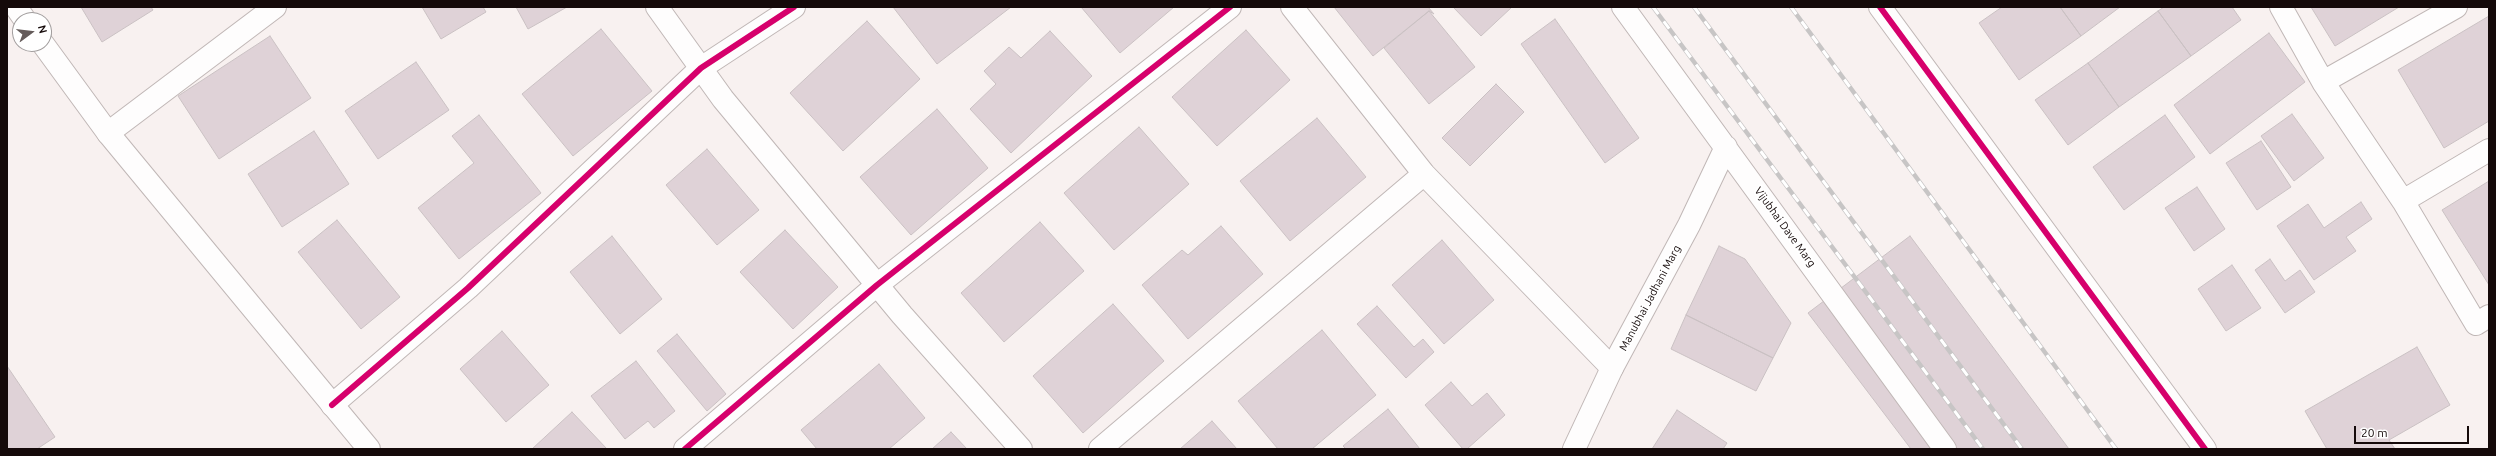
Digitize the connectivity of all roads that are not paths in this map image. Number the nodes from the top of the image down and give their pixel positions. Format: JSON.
{"nodes":[{"id":1,"x":275,"y":7,"type":"edge"},
{"id":2,"x":657,"y":7,"type":"edge"},
{"id":3,"x":794,"y":7,"type":"edge"},
{"id":4,"x":1230,"y":7,"type":"edge"},
{"id":5,"x":1292,"y":7,"type":"edge"},
{"id":6,"x":1622,"y":7,"type":"edge"},
{"id":7,"x":1880,"y":7,"type":"edge"},
{"id":8,"x":2281,"y":7,"type":"edge"},
{"id":9,"x":2454,"y":8,"type":"edge"},
{"id":10,"x":49,"y":52,"type":"edge"},
{"id":11,"x":701,"y":68,"type":"junction"},
{"id":12,"x":2323,"y":82,"type":"junction"},
{"id":13,"x":108,"y":133,"type":"junction"},
{"id":14,"x":1726,"y":146,"type":"junction"},
{"id":15,"x":2489,"y":150,"type":"edge"},
{"id":16,"x":1424,"y":174,"type":"junction"},
{"id":17,"x":2403,"y":201,"type":"junction"},
{"id":18,"x":876,"y":285,"type":"junction"},
{"id":19,"x":2489,"y":316,"type":"edge"},
{"id":20,"x":1612,"y":368,"type":"junction"},
{"id":21,"x":332,"y":405,"type":"junction"},
{"id":22,"x":369,"y":449,"type":"edge"},
{"id":23,"x":685,"y":449,"type":"edge"},
{"id":24,"x":1021,"y":449,"type":"edge"},
{"id":25,"x":1100,"y":449,"type":"edge"},
{"id":26,"x":1574,"y":449,"type":"edge"},
{"id":27,"x":1945,"y":449,"type":"edge"},
{"id":28,"x":2205,"y":449,"type":"edge"}],
"edges":[{"from":1,"to":13,"type":"street"},
{"from":2,"to":11,"type":"street"},
{"from":3,"to":11,"type":"street"},
{"from":4,"to":18,"type":"street"},
{"from":5,"to":16,"type":"street"},
{"from":6,"to":14,"type":"street","name":"Vijubhai Dave Marg"},
{"from":7,"to":28,"type":"street"},
{"from":8,"to":12,"type":"street"},
{"from":9,"to":12,"type":"street"},
{"from":10,"to":13,"type":"street"},
{"from":11,"to":18,"type":"street"},
{"from":11,"to":21,"type":"street"},
{"from":12,"to":17,"type":"street"},
{"from":13,"to":21,"type":"street"},
{"from":14,"to":20,"type":"street","name":"Manubhai Jadhani Marg"},
{"from":14,"to":27,"type":"street","name":"Vijubhai Dave Marg"},
{"from":15,"to":17,"type":"street"},
{"from":16,"to":20,"type":"street"},
{"from":16,"to":25,"type":"street"},
{"from":17,"to":19,"type":"street"},
{"from":18,"to":23,"type":"street"},
{"from":18,"to":24,"type":"street"},
{"from":20,"to":26,"type":"street","name":"Manubhai Jadhani Marg"},
{"from":21,"to":22,"type":"street"}]}
